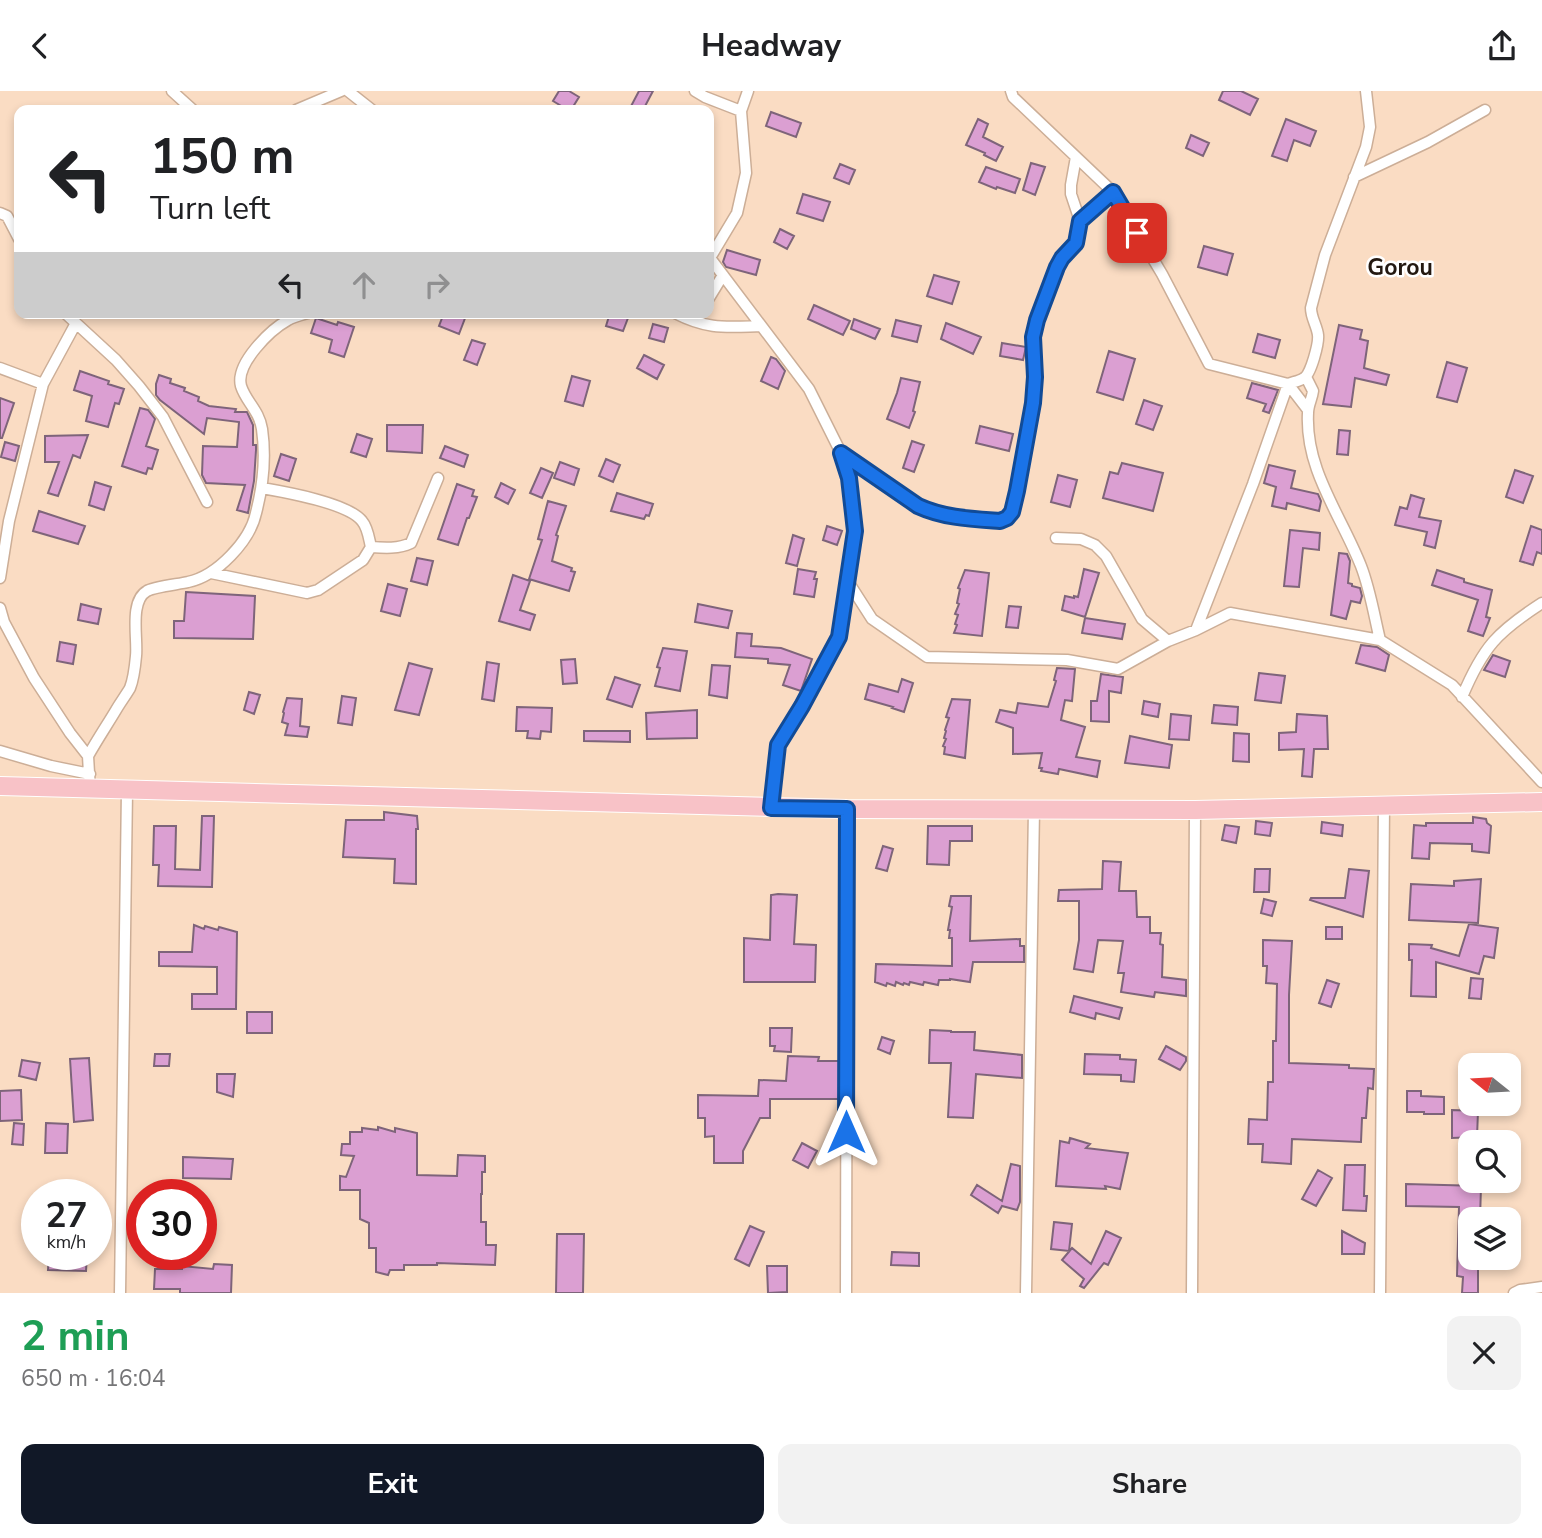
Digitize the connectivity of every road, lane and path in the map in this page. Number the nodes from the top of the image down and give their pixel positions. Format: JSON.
{"nodes":[{"id":1,"x":173,"y":91,"type":"edge"},
{"id":2,"x":341,"y":91,"type":"edge"},
{"id":3,"x":348,"y":91,"type":"edge"},
{"id":4,"x":695,"y":91,"type":"edge"},
{"id":5,"x":748,"y":91,"type":"edge"},
{"id":6,"x":1011,"y":91,"type":"edge"},
{"id":7,"x":1366,"y":91,"type":"edge"},
{"id":8,"x":188,"y":105,"type":"edge"},
{"id":9,"x":308,"y":105,"type":"edge"},
{"id":10,"x":366,"y":105,"type":"edge"},
{"id":11,"x":1485,"y":110,"type":"dead end"},
{"id":12,"x":741,"y":111,"type":"junction"},
{"id":13,"x":1076,"y":157,"type":"junction"},
{"id":14,"x":1354,"y":177,"type":"junction"},
{"id":15,"x":1113,"y":192,"type":"junction"},
{"id":16,"x":0,"y":213,"type":"edge"},
{"id":17,"x":1080,"y":221,"type":"junction"},
{"id":18,"x":14,"y":229,"type":"edge"},
{"id":19,"x":714,"y":251,"type":"edge"},
{"id":20,"x":714,"y":263,"type":"edge"},
{"id":21,"x":723,"y":275,"type":"junction"},
{"id":22,"x":714,"y":290,"type":"edge"},
{"id":23,"x":72,"y":319,"type":"edge"},
{"id":24,"x":289,"y":319,"type":"edge"},
{"id":25,"x":689,"y":319,"type":"edge"},
{"id":26,"x":76,"y":323,"type":"junction"},
{"id":27,"x":761,"y":326,"type":"junction"},
{"id":28,"x":0,"y":368,"type":"edge"},
{"id":29,"x":1306,"y":377,"type":"junction"},
{"id":30,"x":43,"y":384,"type":"junction"},
{"id":31,"x":1288,"y":384,"type":"junction"},
{"id":32,"x":1308,"y":410,"type":"junction"},
{"id":33,"x":841,"y":453,"type":"junction"},
{"id":34,"x":439,"y":478,"type":"dead end"},
{"id":35,"x":262,"y":488,"type":"junction"},
{"id":36,"x":207,"y":502,"type":"dead end"},
{"id":37,"x":1056,"y":538,"type":"dead end"},
{"id":38,"x":371,"y":547,"type":"junction"},
{"id":39,"x":211,"y":573,"type":"junction"},
{"id":40,"x":0,"y":578,"type":"edge"},
{"id":41,"x":847,"y":580,"type":"junction"},
{"id":42,"x":1542,"y":603,"type":"edge"},
{"id":43,"x":0,"y":608,"type":"edge"},
{"id":44,"x":1196,"y":630,"type":"junction"},
{"id":45,"x":1380,"y":640,"type":"junction"},
{"id":46,"x":1168,"y":641,"type":"junction"},
{"id":47,"x":1462,"y":697,"type":"junction"},
{"id":48,"x":0,"y":751,"type":"edge"},
{"id":49,"x":88,"y":756,"type":"junction"},
{"id":50,"x":90,"y":782,"type":"junction"},
{"id":51,"x":1542,"y":782,"type":"edge"},
{"id":52,"x":0,"y":786,"type":"edge"},
{"id":53,"x":128,"y":790,"type":"junction"},
{"id":54,"x":1542,"y":802,"type":"edge"},
{"id":55,"x":1384,"y":804,"type":"junction"},
{"id":56,"x":771,"y":808,"type":"junction"},
{"id":57,"x":847,"y":809,"type":"junction"},
{"id":58,"x":1034,"y":809,"type":"junction"},
{"id":59,"x":1195,"y":810,"type":"junction"},
{"id":60,"x":1542,"y":1287,"type":"edge"},
{"id":61,"x":120,"y":1293,"type":"edge"},
{"id":62,"x":846,"y":1293,"type":"edge"},
{"id":63,"x":1026,"y":1293,"type":"edge"},
{"id":64,"x":1192,"y":1293,"type":"edge"},
{"id":65,"x":1380,"y":1293,"type":"edge"},
{"id":66,"x":1514,"y":1293,"type":"edge"}],
"edges":[{"from":1,"to":8,"type":"street"},
{"from":2,"to":9,"type":"street"},
{"from":3,"to":10,"type":"street"},
{"from":4,"to":12,"type":"street"},
{"from":5,"to":12,"type":"street"},
{"from":6,"to":13,"type":"street"},
{"from":7,"to":14,"type":"street"},
{"from":11,"to":14,"type":"street"},
{"from":12,"to":19,"type":"street"},
{"from":13,"to":15,"type":"street"},
{"from":13,"to":17,"type":"street"},
{"from":14,"to":29,"type":"street"},
{"from":15,"to":17,"type":"street"},
{"from":15,"to":31,"type":"street"},
{"from":16,"to":18,"type":"street"},
{"from":17,"to":33,"type":"street"},
{"from":20,"to":21,"type":"street"},
{"from":21,"to":22,"type":"street"},
{"from":21,"to":27,"type":"street"},
{"from":23,"to":26,"type":"street"},
{"from":24,"to":35,"type":"street"},
{"from":25,"to":27,"type":"street"},
{"from":26,"to":30,"type":"street"},
{"from":26,"to":36,"type":"street"},
{"from":27,"to":33,"type":"street"},
{"from":28,"to":30,"type":"street"},
{"from":29,"to":31,"type":"street"},
{"from":29,"to":32,"type":"street"},
{"from":30,"to":40,"type":"street"},
{"from":31,"to":32,"type":"street"},
{"from":31,"to":44,"type":"street"},
{"from":32,"to":45,"type":"street"},
{"from":33,"to":41,"type":"street"},
{"from":34,"to":38,"type":"street"},
{"from":35,"to":38,"type":"street"},
{"from":35,"to":39,"type":"street"},
{"from":37,"to":46,"type":"street"},
{"from":38,"to":39,"type":"street"},
{"from":39,"to":49,"type":"street"},
{"from":41,"to":46,"type":"street"},
{"from":41,"to":56,"type":"street"},
{"from":42,"to":47,"type":"street"},
{"from":43,"to":49,"type":"street"},
{"from":44,"to":45,"type":"street"},
{"from":44,"to":46,"type":"street"},
{"from":45,"to":47,"type":"street"},
{"from":47,"to":51,"type":"street"},
{"from":48,"to":50,"type":"street"},
{"from":49,"to":50,"type":"street"},
{"from":50,"to":52,"type":"main road"},
{"from":50,"to":53,"type":"main road"},
{"from":53,"to":56,"type":"main road"},
{"from":53,"to":61,"type":"street"},
{"from":54,"to":55,"type":"main road"},
{"from":55,"to":59,"type":"main road"},
{"from":55,"to":65,"type":"street"},
{"from":56,"to":57,"type":"main road"},
{"from":57,"to":58,"type":"main road"},
{"from":57,"to":62,"type":"street"},
{"from":58,"to":59,"type":"main road"},
{"from":58,"to":63,"type":"street"},
{"from":59,"to":64,"type":"street"},
{"from":60,"to":66,"type":"street"}]}
